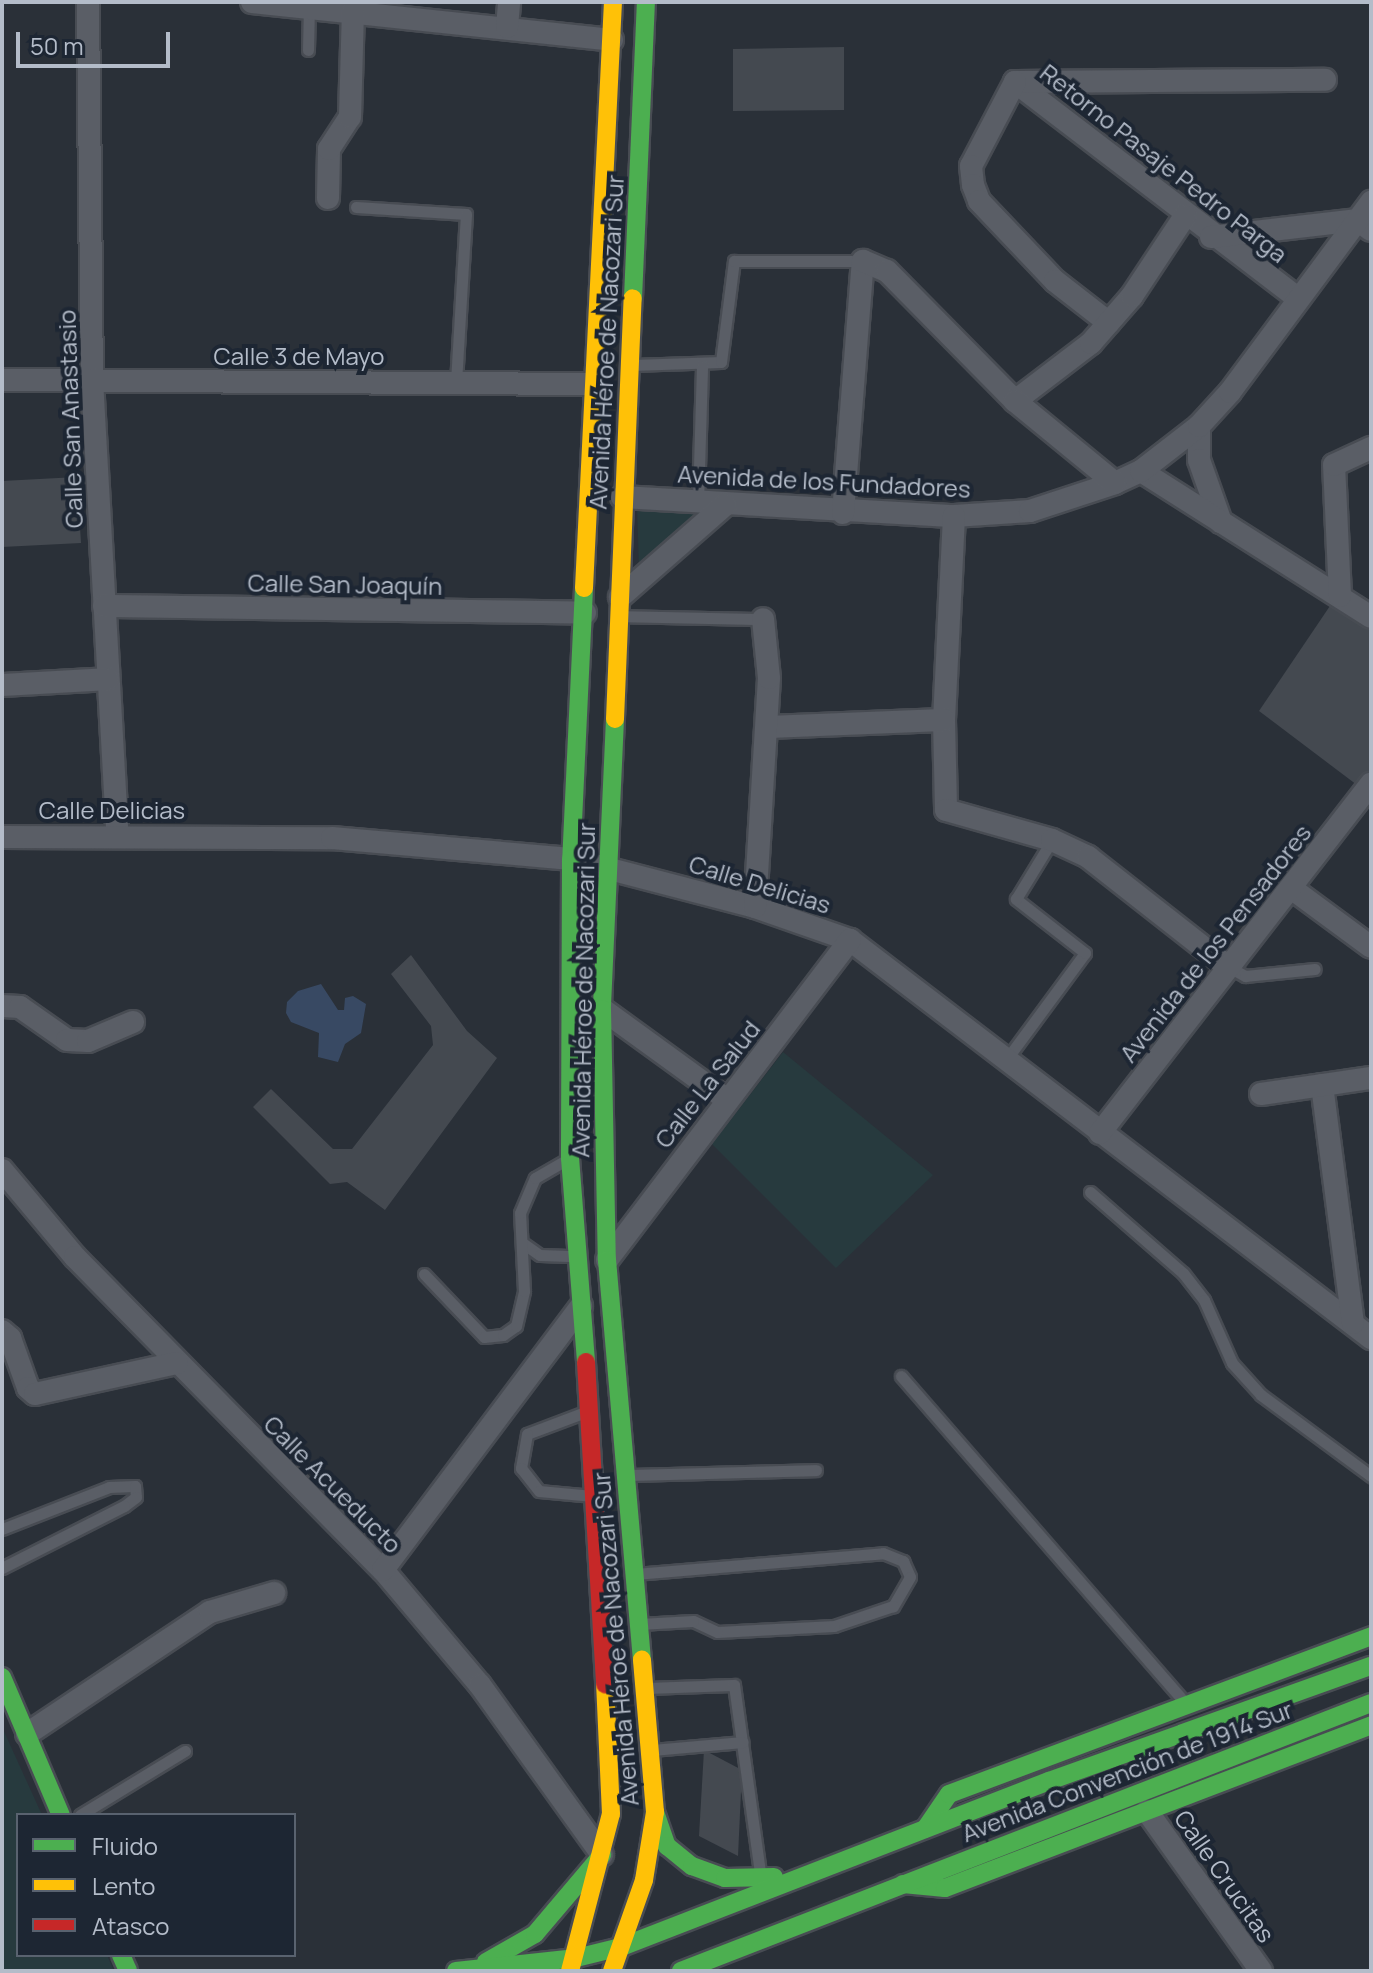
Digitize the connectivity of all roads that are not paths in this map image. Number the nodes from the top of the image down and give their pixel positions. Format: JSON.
{"nodes":[{"id":1,"x":88,"y":2,"type":"edge"},
{"id":2,"x":252,"y":2,"type":"edge"},
{"id":3,"x":509,"y":2,"type":"edge"},
{"id":4,"x":613,"y":2,"type":"edge"},
{"id":5,"x":646,"y":2,"type":"edge"},
{"id":6,"x":309,"y":7,"type":"junction"},
{"id":7,"x":365,"y":8,"type":"edge"},
{"id":8,"x":507,"y":27,"type":"junction"},
{"id":9,"x":612,"y":40,"type":"junction"},
{"id":10,"x":308,"y":50,"type":"dead end"},
{"id":11,"x":1325,"y":80,"type":"dead end"},
{"id":12,"x":1015,"y":82,"type":"junction"},
{"id":13,"x":328,"y":198,"type":"dead end"},
{"id":14,"x":356,"y":207,"type":"dead end"},
{"id":15,"x":1185,"y":216,"type":"junction"},
{"id":16,"x":1367,"y":217,"type":"edge"},
{"id":17,"x":1211,"y":237,"type":"junction"},
{"id":18,"x":863,"y":261,"type":"junction"},
{"id":19,"x":1298,"y":298,"type":"junction"},
{"id":20,"x":1109,"y":323,"type":"junction"},
{"id":21,"x":629,"y":365,"type":"junction"},
{"id":22,"x":702,"y":366,"type":"junction"},
{"id":23,"x":2,"y":380,"type":"edge"},
{"id":24,"x":92,"y":380,"type":"junction"},
{"id":25,"x":456,"y":383,"type":"junction"},
{"id":26,"x":595,"y":384,"type":"junction"},
{"id":27,"x":1015,"y":401,"type":"junction"},
{"id":28,"x":1199,"y":426,"type":"junction"},
{"id":29,"x":1371,"y":448,"type":"edge"},
{"id":30,"x":1141,"y":471,"type":"junction"},
{"id":31,"x":1115,"y":483,"type":"junction"},
{"id":32,"x":622,"y":497,"type":"junction"},
{"id":33,"x":698,"y":503,"type":"junction"},
{"id":34,"x":725,"y":505,"type":"junction"},
{"id":35,"x":843,"y":513,"type":"junction"},
{"id":36,"x":954,"y":516,"type":"junction"},
{"id":37,"x":1221,"y":522,"type":"junction"},
{"id":38,"x":1340,"y":596,"type":"junction"},
{"id":39,"x":104,"y":606,"type":"junction"},
{"id":40,"x":619,"y":607,"type":"junction"},
{"id":41,"x":585,"y":613,"type":"junction"},
{"id":42,"x":1371,"y":617,"type":"edge"},
{"id":43,"x":763,"y":619,"type":"joint"},
{"id":44,"x":108,"y":679,"type":"junction"},
{"id":45,"x":2,"y":685,"type":"edge"},
{"id":46,"x":944,"y":720,"type":"junction"},
{"id":47,"x":767,"y":727,"type":"junction"},
{"id":48,"x":1371,"y":784,"type":"edge"},
{"id":49,"x":117,"y":834,"type":"junction"},
{"id":50,"x":2,"y":837,"type":"edge"},
{"id":51,"x":1052,"y":840,"type":"junction"},
{"id":52,"x":571,"y":859,"type":"junction"},
{"id":53,"x":606,"y":867,"type":"junction"},
{"id":54,"x":1291,"y":888,"type":"junction"},
{"id":55,"x":755,"y":907,"type":"junction"},
{"id":56,"x":850,"y":940,"type":"junction"},
{"id":57,"x":1371,"y":947,"type":"edge"},
{"id":58,"x":1227,"y":966,"type":"junction"},
{"id":59,"x":1315,"y":969,"type":"dead end"},
{"id":60,"x":2,"y":1006,"type":"edge"},
{"id":61,"x":602,"y":1009,"type":"junction"},
{"id":62,"x":133,"y":1022,"type":"dead end"},
{"id":63,"x":1005,"y":1061,"type":"junction"},
{"id":64,"x":1371,"y":1078,"type":"edge"},
{"id":65,"x":1322,"y":1085,"type":"junction"},
{"id":66,"x":1261,"y":1094,"type":"dead end"},
{"id":67,"x":726,"y":1099,"type":"junction"},
{"id":68,"x":1100,"y":1133,"type":"junction"},
{"id":69,"x":570,"y":1158,"type":"junction"},
{"id":70,"x":2,"y":1170,"type":"edge"},
{"id":71,"x":1090,"y":1192,"type":"dead end"},
{"id":72,"x":524,"y":1244,"type":"junction"},
{"id":73,"x":577,"y":1256,"type":"junction"},
{"id":74,"x":607,"y":1260,"type":"junction"},
{"id":75,"x":424,"y":1274,"type":"dead end"},
{"id":76,"x":581,"y":1306,"type":"junction"},
{"id":77,"x":1353,"y":1323,"type":"junction"},
{"id":78,"x":2,"y":1331,"type":"edge"},
{"id":79,"x":1371,"y":1338,"type":"edge"},
{"id":80,"x":177,"y":1363,"type":"junction"},
{"id":81,"x":901,"y":1376,"type":"dead end"},
{"id":82,"x":588,"y":1411,"type":"junction"},
{"id":83,"x":816,"y":1470,"type":"dead end"},
{"id":84,"x":625,"y":1475,"type":"junction"},
{"id":85,"x":1371,"y":1476,"type":"edge"},
{"id":86,"x":596,"y":1496,"type":"junction"},
{"id":87,"x":2,"y":1529,"type":"edge"},
{"id":88,"x":2,"y":1568,"type":"edge"},
{"id":89,"x":383,"y":1570,"type":"junction"},
{"id":90,"x":634,"y":1574,"type":"junction"},
{"id":91,"x":274,"y":1593,"type":"dead end"},
{"id":92,"x":638,"y":1624,"type":"junction"},
{"id":93,"x":1371,"y":1636,"type":"edge"},
{"id":94,"x":1371,"y":1666,"type":"edge"},
{"id":95,"x":2,"y":1677,"type":"edge"},
{"id":96,"x":644,"y":1688,"type":"junction"},
{"id":97,"x":1371,"y":1703,"type":"edge"},
{"id":98,"x":1186,"y":1705,"type":"junction"},
{"id":99,"x":1371,"y":1725,"type":"edge"},
{"id":100,"x":27,"y":1734,"type":"junction"},
{"id":101,"x":743,"y":1742,"type":"junction"},
{"id":102,"x":185,"y":1751,"type":"dead end"},
{"id":103,"x":649,"y":1751,"type":"junction"},
{"id":104,"x":1147,"y":1811,"type":"junction"},
{"id":105,"x":655,"y":1812,"type":"junction"},
{"id":106,"x":60,"y":1813,"type":"edge"},
{"id":107,"x":83,"y":1813,"type":"edge"},
{"id":108,"x":925,"y":1829,"type":"junction"},
{"id":109,"x":602,"y":1855,"type":"junction"},
{"id":110,"x":762,"y":1884,"type":"junction"},
{"id":111,"x":901,"y":1884,"type":"junction"},
{"id":112,"x":621,"y":1947,"type":"junction"},
{"id":113,"x":573,"y":1964,"type":"edge"},
{"id":114,"x":725,"y":1964,"type":"edge"},
{"id":115,"x":698,"y":1967,"type":"edge"},
{"id":116,"x":465,"y":1970,"type":"edge"},
{"id":117,"x":612,"y":1971,"type":"edge"},
{"id":118,"x":681,"y":1971,"type":"edge"},
{"id":119,"x":1261,"y":1971,"type":"edge"}],
"edges":[{"from":1,"to":24,"type":"street","name":"Calle San Anastasio"},
{"from":2,"to":6,"type":"street"},
{"from":3,"to":8,"type":"street"},
{"from":4,"to":9,"type":"main road","name":"Avenida Héroe de Nacozari Sur"},
{"from":5,"to":21,"type":"main road","name":"Avenida Héroe de Nacozari Sur"},
{"from":6,"to":7,"type":"street"},
{"from":6,"to":10,"type":"lane"},
{"from":7,"to":8,"type":"street"},
{"from":7,"to":13,"type":"street"},
{"from":8,"to":9,"type":"street"},
{"from":9,"to":26,"type":"main road","name":"Avenida Héroe de Nacozari Sur"},
{"from":11,"to":12,"type":"street"},
{"from":12,"to":15,"type":"street","name":"Retorno Pasaje Pedro Parga"},
{"from":12,"to":20,"type":"street","name":"Retorno Pasaje Pedro Parga"},
{"from":14,"to":25,"type":"lane"},
{"from":15,"to":17,"type":"street","name":"Retorno Pasaje Pedro Parga"},
{"from":15,"to":20,"type":"street"},
{"from":16,"to":17,"type":"street"},
{"from":16,"to":19,"type":"street","name":"Avenida de los Fundadores"},
{"from":17,"to":19,"type":"street","name":"Retorno Pasaje Pedro Parga"},
{"from":18,"to":22,"type":"lane"},
{"from":18,"to":27,"type":"street"},
{"from":18,"to":35,"type":"street"},
{"from":19,"to":28,"type":"street","name":"Avenida de los Fundadores"},
{"from":20,"to":27,"type":"street"},
{"from":21,"to":22,"type":"lane"},
{"from":21,"to":32,"type":"main road","name":"Avenida Héroe de Nacozari Sur"},
{"from":22,"to":33,"type":"lane"},
{"from":23,"to":24,"type":"street","name":"Calle 3 de Mayo"},
{"from":24,"to":25,"type":"street","name":"Calle 3 de Mayo"},
{"from":24,"to":39,"type":"street","name":"Calle San Anastasio"},
{"from":25,"to":26,"type":"street","name":"Calle 3 de Mayo"},
{"from":26,"to":41,"type":"main road","name":"Avenida Héroe de Nacozari Sur"},
{"from":27,"to":31,"type":"street"},
{"from":28,"to":30,"type":"street","name":"Avenida de los Fundadores"},
{"from":28,"to":37,"type":"street"},
{"from":29,"to":38,"type":"street"},
{"from":30,"to":31,"type":"street","name":"Avenida de los Fundadores"},
{"from":30,"to":37,"type":"street"},
{"from":31,"to":36,"type":"street","name":"Avenida de los Fundadores"},
{"from":32,"to":33,"type":"street","name":"Avenida de los Fundadores"},
{"from":32,"to":40,"type":"main road","name":"Avenida Héroe de Nacozari Sur"},
{"from":33,"to":34,"type":"street","name":"Avenida de los Fundadores"},
{"from":34,"to":35,"type":"street","name":"Avenida de los Fundadores"},
{"from":34,"to":40,"type":"street"},
{"from":35,"to":36,"type":"street","name":"Avenida de los Fundadores"},
{"from":36,"to":46,"type":"street"},
{"from":37,"to":38,"type":"street"},
{"from":38,"to":42,"type":"street"},
{"from":39,"to":41,"type":"street","name":"Calle San Joaquín"},
{"from":39,"to":44,"type":"street","name":"Calle San Anastasio"},
{"from":40,"to":43,"type":"lane"},
{"from":40,"to":53,"type":"main road","name":"Avenida Héroe de Nacozari Sur"},
{"from":41,"to":52,"type":"main road","name":"Avenida Héroe de Nacozari Sur"},
{"from":43,"to":47,"type":"street"},
{"from":44,"to":45,"type":"street"},
{"from":44,"to":49,"type":"street","name":"Calle San Anastasio"},
{"from":46,"to":47,"type":"street"},
{"from":46,"to":51,"type":"street"},
{"from":47,"to":55,"type":"street"},
{"from":48,"to":54,"type":"street","name":"Avenida de los Pensadores"},
{"from":49,"to":50,"type":"street","name":"Calle Delicias"},
{"from":49,"to":52,"type":"street","name":"Calle Delicias"},
{"from":51,"to":58,"type":"street"},
{"from":51,"to":63,"type":"lane"},
{"from":52,"to":53,"type":"street","name":"Calle Delicias"},
{"from":52,"to":69,"type":"main road","name":"Avenida Héroe de Nacozari Sur"},
{"from":53,"to":55,"type":"street","name":"Calle Delicias"},
{"from":53,"to":61,"type":"main road","name":"Avenida Héroe de Nacozari Sur"},
{"from":54,"to":57,"type":"street"},
{"from":54,"to":58,"type":"street","name":"Avenida de los Pensadores"},
{"from":55,"to":56,"type":"street","name":"Calle Delicias"},
{"from":56,"to":63,"type":"street","name":"Calle Delicias"},
{"from":56,"to":67,"type":"street","name":"Calle La Salud"},
{"from":58,"to":59,"type":"lane"},
{"from":58,"to":68,"type":"street","name":"Avenida de los Pensadores"},
{"from":60,"to":62,"type":"street"},
{"from":61,"to":67,"type":"street"},
{"from":61,"to":74,"type":"main road","name":"Avenida Héroe de Nacozari Sur"},
{"from":63,"to":68,"type":"street","name":"Calle Delicias"},
{"from":64,"to":65,"type":"street"},
{"from":65,"to":66,"type":"street"},
{"from":65,"to":77,"type":"street"},
{"from":67,"to":74,"type":"street","name":"Calle La Salud"},
{"from":68,"to":77,"type":"street","name":"Calle Delicias"},
{"from":69,"to":72,"type":"lane"},
{"from":69,"to":73,"type":"main road","name":"Avenida Héroe de Nacozari Sur"},
{"from":70,"to":80,"type":"street","name":"Calle Acueducto"},
{"from":71,"to":85,"type":"lane"},
{"from":72,"to":73,"type":"lane"},
{"from":72,"to":75,"type":"lane"},
{"from":73,"to":76,"type":"main road","name":"Avenida Héroe de Nacozari Sur"},
{"from":74,"to":84,"type":"main road","name":"Avenida Héroe de Nacozari Sur"},
{"from":76,"to":82,"type":"main road","name":"Avenida Héroe de Nacozari Sur"},
{"from":76,"to":89,"type":"street"},
{"from":77,"to":79,"type":"street","name":"Calle Delicias"},
{"from":78,"to":80,"type":"street"},
{"from":80,"to":89,"type":"street","name":"Calle Acueducto"},
{"from":81,"to":98,"type":"lane"},
{"from":82,"to":86,"type":"main road","name":"Avenida Héroe de Nacozari Sur"},
{"from":82,"to":86,"type":"lane"},
{"from":83,"to":84,"type":"lane"},
{"from":84,"to":90,"type":"main road","name":"Avenida Héroe de Nacozari Sur"},
{"from":86,"to":109,"type":"main road","name":"Avenida Héroe de Nacozari Sur"},
{"from":87,"to":88,"type":"lane"},
{"from":89,"to":109,"type":"street","name":"Calle Acueducto"},
{"from":90,"to":92,"type":"main road","name":"Avenida Héroe de Nacozari Sur"},
{"from":90,"to":92,"type":"lane"},
{"from":91,"to":100,"type":"street"},
{"from":92,"to":96,"type":"main road","name":"Avenida Héroe de Nacozari Sur"},
{"from":93,"to":98,"type":"main road","name":"Avenida Convención de 1914 Sur"},
{"from":94,"to":108,"type":"main road","name":"Avenida Convención de 1914 Sur"},
{"from":95,"to":100,"type":"main road"},
{"from":96,"to":101,"type":"lane"},
{"from":96,"to":103,"type":"main road","name":"Avenida Héroe de Nacozari Sur"},
{"from":97,"to":111,"type":"main road","name":"Avenida Convención de 1914 Sur"},
{"from":98,"to":108,"type":"main road","name":"Avenida Convención de 1914 Sur"},
{"from":99,"to":104,"type":"main road","name":"Avenida Convención de 1914 Sur"},
{"from":100,"to":106,"type":"main road"},
{"from":101,"to":103,"type":"lane"},
{"from":101,"to":110,"type":"lane"},
{"from":102,"to":107,"type":"lane"},
{"from":103,"to":105,"type":"main road","name":"Avenida Héroe de Nacozari Sur"},
{"from":104,"to":111,"type":"main road","name":"Avenida Convención de 1914 Sur"},
{"from":104,"to":119,"type":"street","name":"Calle Crucitas"},
{"from":105,"to":110,"type":"main road"},
{"from":105,"to":112,"type":"main road","name":"Avenida Héroe de Nacozari Sur"},
{"from":108,"to":110,"type":"main road","name":"Avenida Convención de 1914 Sur"},
{"from":109,"to":113,"type":"main road","name":"Avenida Héroe de Nacozari Sur"},
{"from":109,"to":116,"type":"main road"},
{"from":110,"to":112,"type":"main road"},
{"from":111,"to":114,"type":"main road","name":"Avenida Convención de 1914 Sur"},
{"from":112,"to":113,"type":"main road"},
{"from":112,"to":117,"type":"main road","name":"Avenida Héroe de Nacozari Sur"},
{"from":113,"to":116,"type":"main road"},
{"from":114,"to":115,"type":"main road","name":"Avenida Convención de 1914 Sur"},
{"from":115,"to":118,"type":"main road","name":"Avenida Convención de 1914 Sur"}]}
